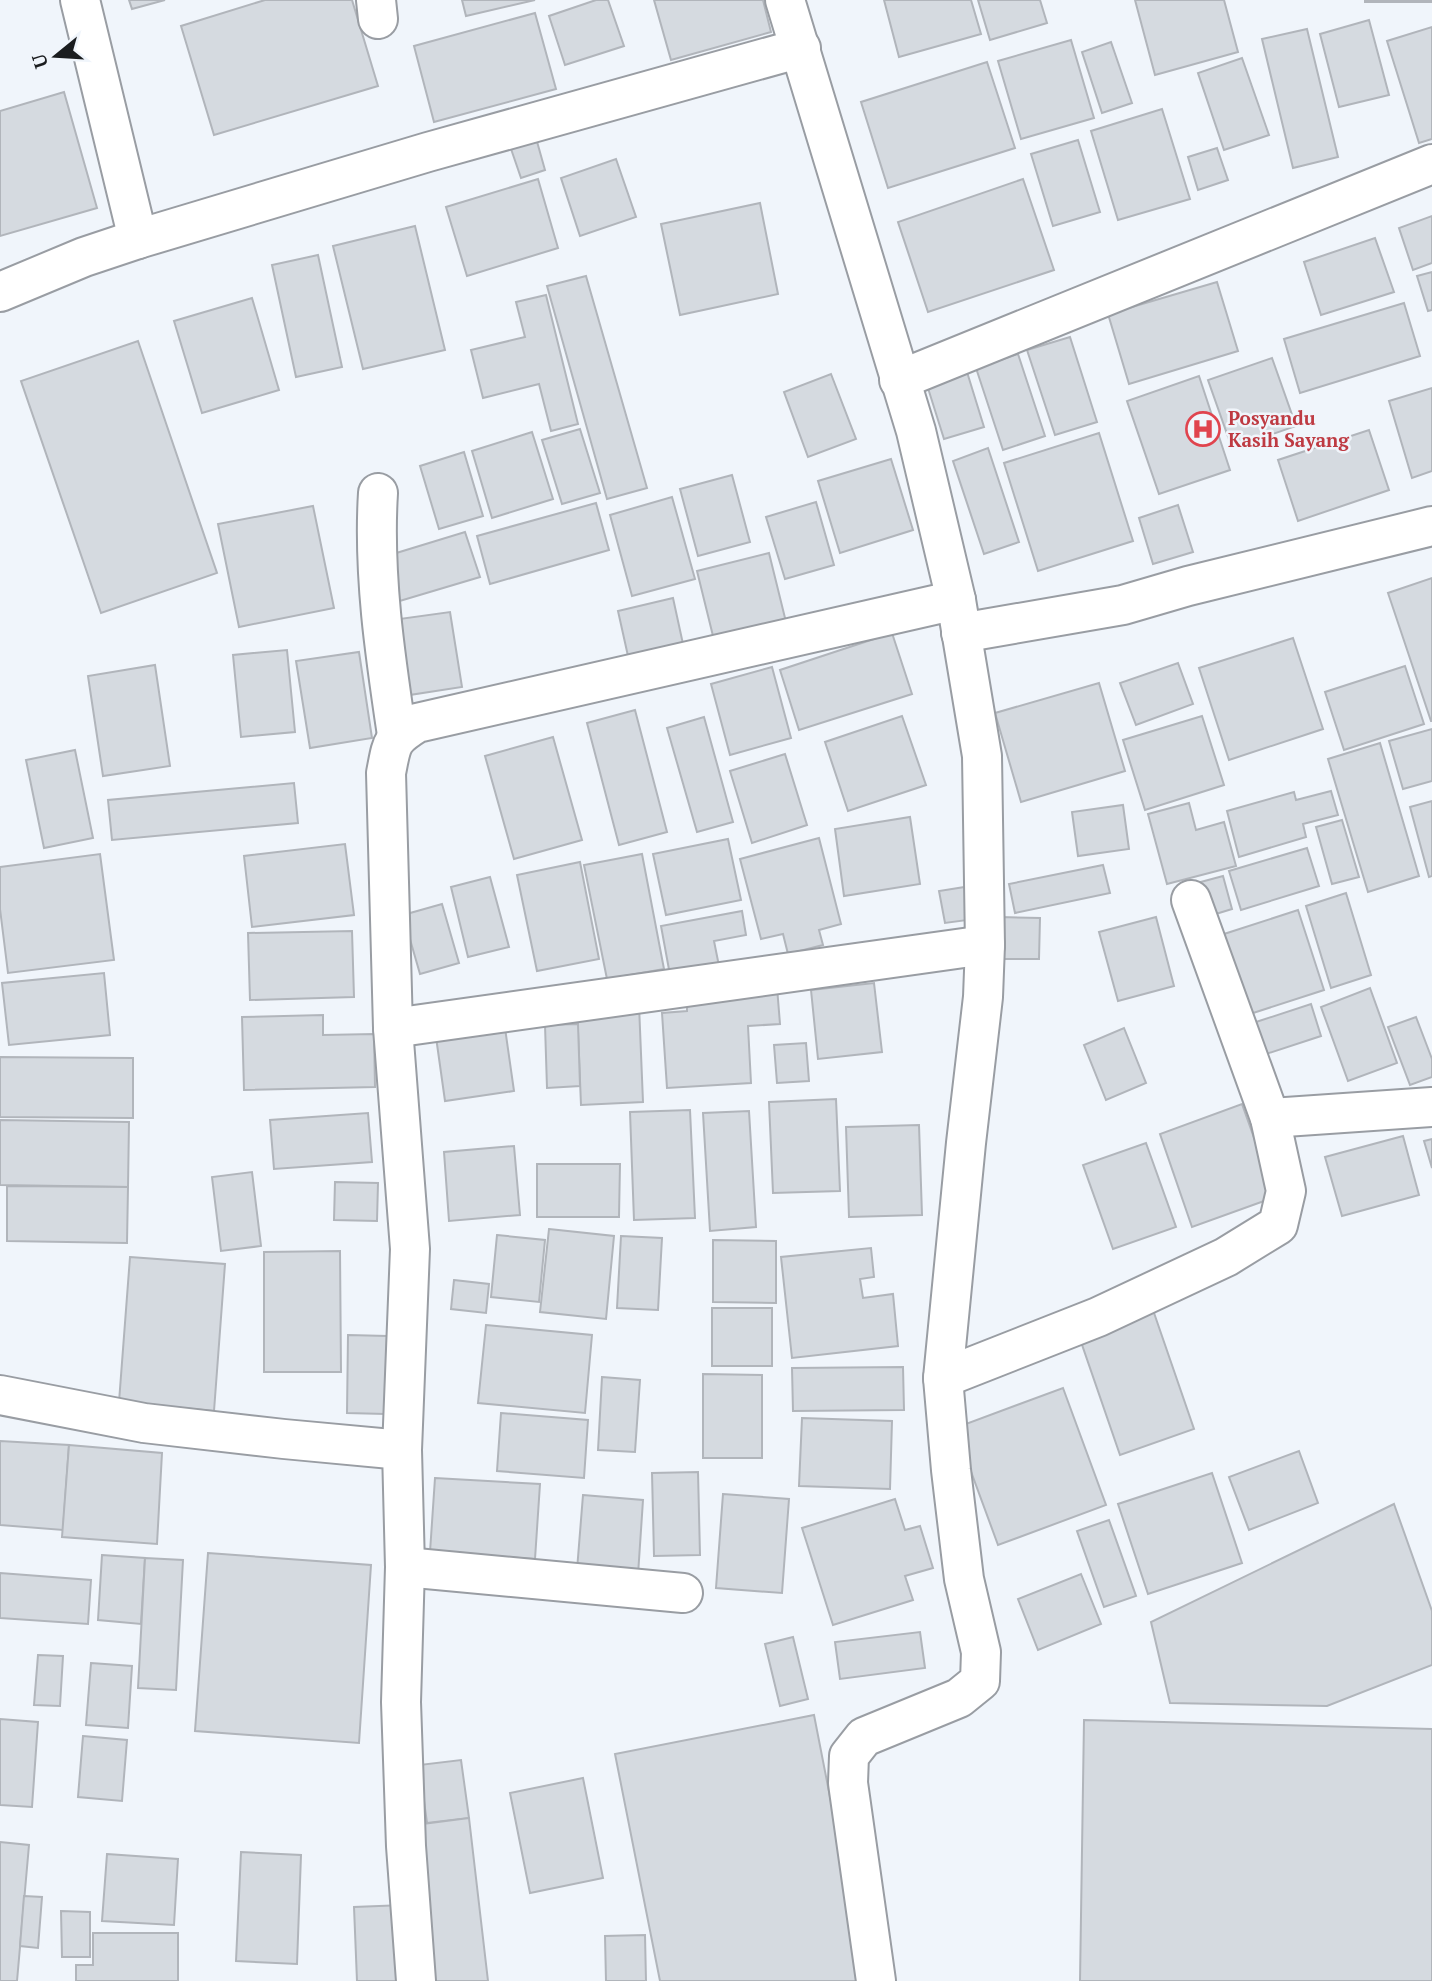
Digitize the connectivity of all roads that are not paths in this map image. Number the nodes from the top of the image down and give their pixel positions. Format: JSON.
{"nodes":[{"id":1,"x":80,"y":0,"type":"edge"},
{"id":2,"x":785,"y":0,"type":"edge"},
{"id":3,"x":802,"y":48,"type":"junction"},
{"id":4,"x":1432,"y":164,"type":"edge"},
{"id":5,"x":138,"y":239,"type":"junction"},
{"id":6,"x":0,"y":292,"type":"edge"},
{"id":7,"x":899,"y":380,"type":"junction"},
{"id":8,"x":378,"y":493,"type":"dead end"},
{"id":9,"x":1432,"y":526,"type":"edge"},
{"id":10,"x":959,"y":617,"type":"junction"},
{"id":11,"x":397,"y":735,"type":"junction"},
{"id":12,"x":1191,"y":900,"type":"dead end"},
{"id":13,"x":985,"y":945,"type":"junction"},
{"id":14,"x":393,"y":1028,"type":"junction"},
{"id":15,"x":1432,"y":1107,"type":"edge"},
{"id":16,"x":1270,"y":1118,"type":"junction"},
{"id":17,"x":943,"y":1378,"type":"junction"},
{"id":18,"x":0,"y":1395,"type":"edge"},
{"id":19,"x":402,"y":1450,"type":"junction"},
{"id":20,"x":405,"y":1567,"type":"junction"},
{"id":21,"x":683,"y":1593,"type":"dead end"},
{"id":22,"x":416,"y":1981,"type":"edge"},
{"id":23,"x":876,"y":1981,"type":"edge"}],
"edges":[{"from":1,"to":5,"type":"street"},
{"from":2,"to":3,"type":"street"},
{"from":3,"to":5,"type":"street"},
{"from":3,"to":7,"type":"street"},
{"from":4,"to":7,"type":"street"},
{"from":5,"to":6,"type":"street"},
{"from":7,"to":10,"type":"street"},
{"from":8,"to":11,"type":"street"},
{"from":9,"to":10,"type":"street"},
{"from":10,"to":11,"type":"street"},
{"from":10,"to":13,"type":"street"},
{"from":11,"to":14,"type":"street"},
{"from":12,"to":16,"type":"street"},
{"from":13,"to":14,"type":"street"},
{"from":13,"to":17,"type":"street"},
{"from":14,"to":19,"type":"street"},
{"from":15,"to":16,"type":"street"},
{"from":16,"to":17,"type":"street"},
{"from":17,"to":23,"type":"street"},
{"from":18,"to":19,"type":"street"},
{"from":19,"to":20,"type":"street"},
{"from":20,"to":21,"type":"street"},
{"from":20,"to":22,"type":"street"}]}
